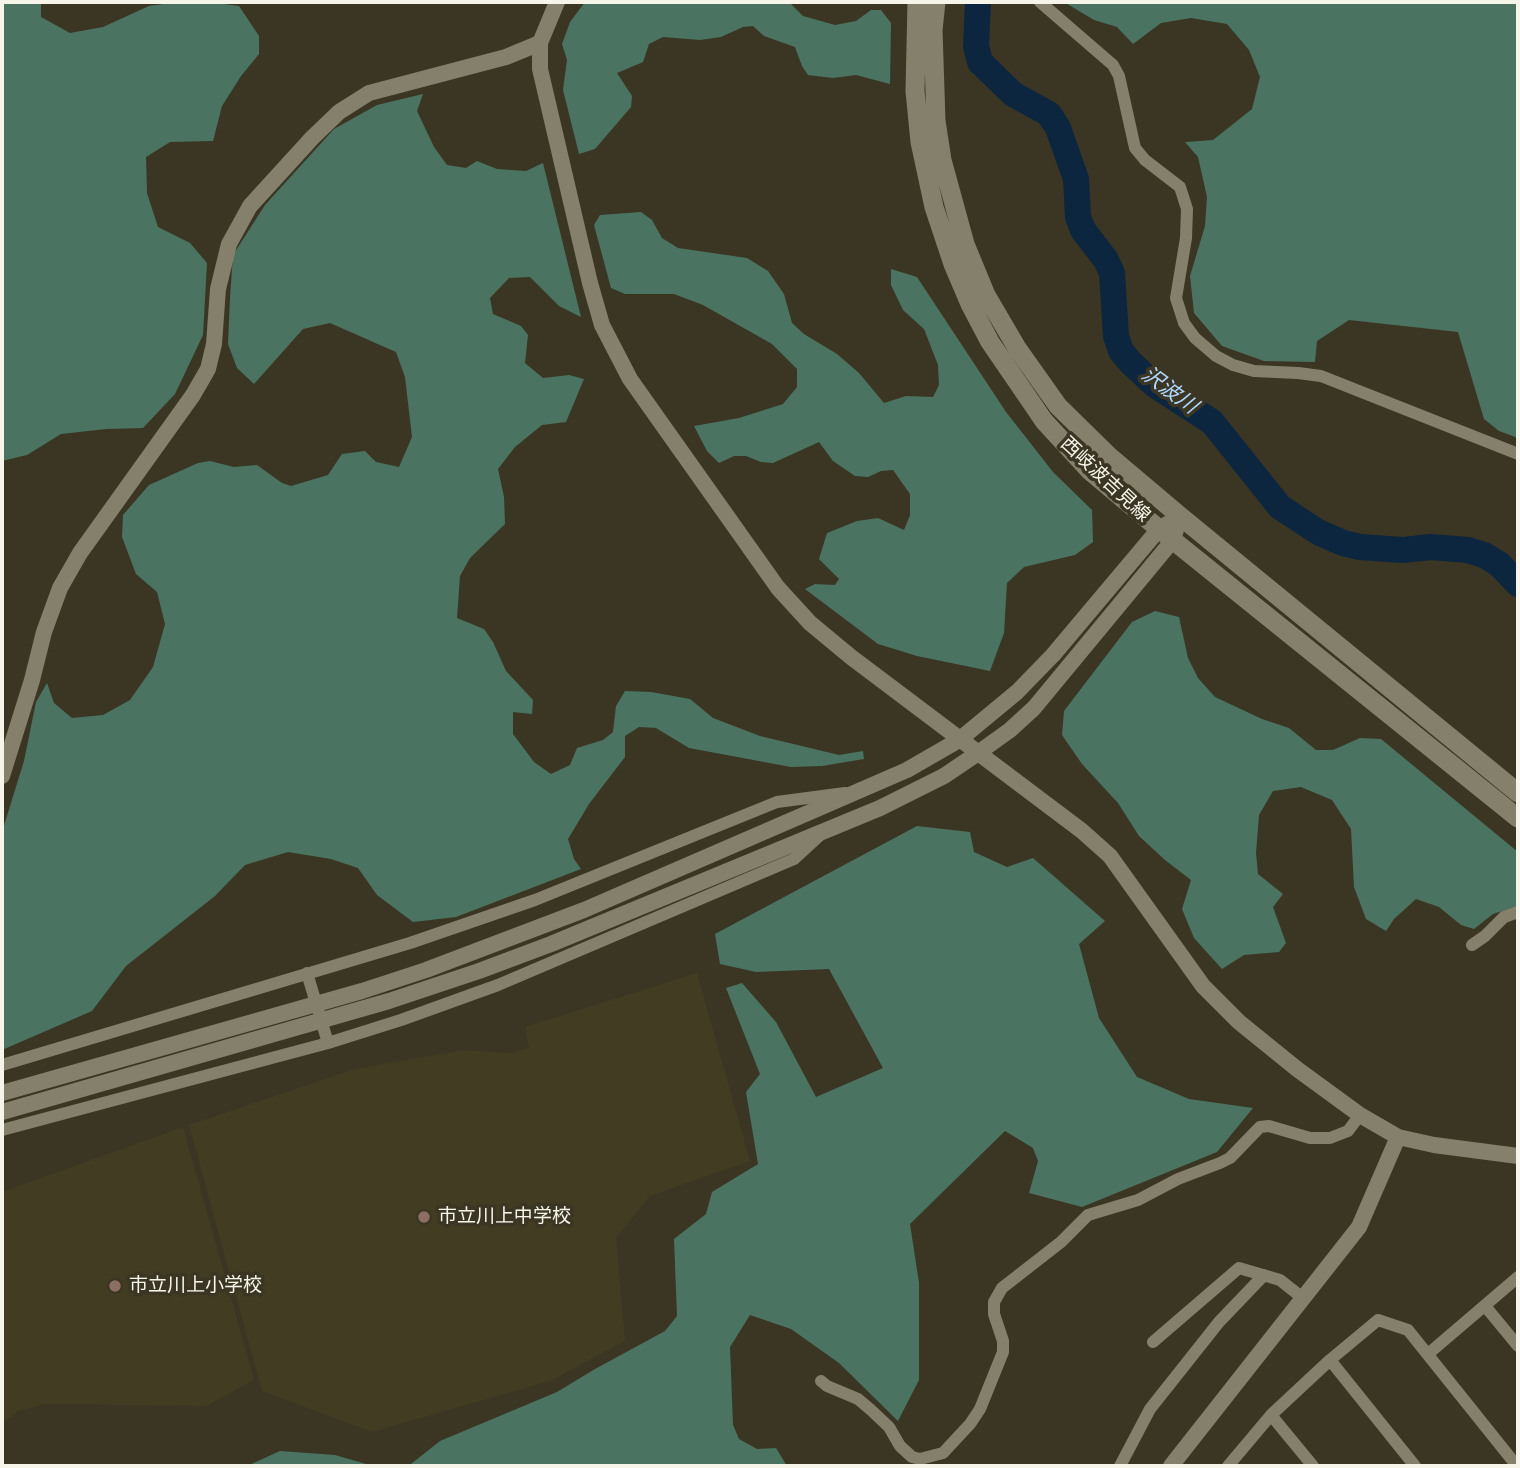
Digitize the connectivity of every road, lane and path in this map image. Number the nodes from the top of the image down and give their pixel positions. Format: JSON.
{"nodes":[{"id":1,"x":557,"y":2,"type":"edge"},
{"id":2,"x":917,"y":2,"type":"edge"},
{"id":3,"x":936,"y":2,"type":"edge"},
{"id":4,"x":1040,"y":2,"type":"edge"},
{"id":5,"x":540,"y":43,"type":"junction"},
{"id":6,"x":1518,"y":454,"type":"edge"},
{"id":7,"x":1180,"y":516,"type":"junction"},
{"id":8,"x":1166,"y":535,"type":"junction"},
{"id":9,"x":959,"y":740,"type":"junction"},
{"id":10,"x":978,"y":753,"type":"junction"},
{"id":11,"x":2,"y":776,"type":"edge"},
{"id":12,"x":857,"y":791,"type":"junction"},
{"id":13,"x":1518,"y":793,"type":"edge"},
{"id":14,"x":1518,"y":818,"type":"edge"},
{"id":15,"x":827,"y":829,"type":"junction"},
{"id":16,"x":1518,"y":912,"type":"edge"},
{"id":17,"x":1472,"y":945,"type":"dead end"},
{"id":18,"x":307,"y":972,"type":"junction"},
{"id":19,"x":328,"y":1042,"type":"junction"},
{"id":20,"x":2,"y":1065,"type":"edge"},
{"id":21,"x":2,"y":1093,"type":"edge"},
{"id":22,"x":2,"y":1112,"type":"edge"},
{"id":23,"x":1360,"y":1115,"type":"junction"},
{"id":24,"x":2,"y":1130,"type":"edge"},
{"id":25,"x":1398,"y":1137,"type":"junction"},
{"id":26,"x":1518,"y":1156,"type":"edge"},
{"id":27,"x":1264,"y":1275,"type":"junction"},
{"id":28,"x":1518,"y":1277,"type":"edge"},
{"id":29,"x":1304,"y":1299,"type":"junction"},
{"id":30,"x":1485,"y":1306,"type":"junction"},
{"id":31,"x":1153,"y":1342,"type":"dead end"},
{"id":32,"x":1518,"y":1346,"type":"edge"},
{"id":33,"x":1428,"y":1354,"type":"junction"},
{"id":34,"x":1330,"y":1360,"type":"junction"},
{"id":35,"x":821,"y":1381,"type":"dead end"},
{"id":36,"x":1271,"y":1415,"type":"junction"},
{"id":37,"x":1120,"y":1466,"type":"edge"},
{"id":38,"x":1171,"y":1466,"type":"edge"},
{"id":39,"x":1228,"y":1466,"type":"edge"},
{"id":40,"x":1313,"y":1466,"type":"edge"},
{"id":41,"x":1415,"y":1466,"type":"edge"},
{"id":42,"x":1517,"y":1466,"type":"edge"}],
"edges":[{"from":1,"to":5,"type":"street"},
{"from":2,"to":8,"type":"main road","name":"西岐波吉見線"},
{"from":3,"to":7,"type":"main road","name":"西岐波吉見線"},
{"from":4,"to":6,"type":"street"},
{"from":5,"to":9,"type":"street"},
{"from":5,"to":11,"type":"street"},
{"from":7,"to":8,"type":"street"},
{"from":7,"to":13,"type":"main road","name":"西岐波吉見線"},
{"from":8,"to":9,"type":"street"},
{"from":8,"to":10,"type":"street"},
{"from":8,"to":14,"type":"main road","name":"西岐波吉見線"},
{"from":9,"to":10,"type":"street"},
{"from":9,"to":12,"type":"street"},
{"from":10,"to":15,"type":"street"},
{"from":10,"to":23,"type":"street"},
{"from":12,"to":18,"type":"street"},
{"from":12,"to":21,"type":"street"},
{"from":15,"to":19,"type":"street"},
{"from":15,"to":22,"type":"street"},
{"from":16,"to":17,"type":"street"},
{"from":18,"to":19,"type":"street"},
{"from":18,"to":20,"type":"street"},
{"from":19,"to":24,"type":"street"},
{"from":23,"to":25,"type":"street"},
{"from":23,"to":35,"type":"street"},
{"from":25,"to":26,"type":"street"},
{"from":25,"to":29,"type":"street"},
{"from":27,"to":29,"type":"street"},
{"from":27,"to":31,"type":"street"},
{"from":27,"to":37,"type":"street"},
{"from":28,"to":30,"type":"street"},
{"from":29,"to":38,"type":"street"},
{"from":30,"to":32,"type":"street"},
{"from":30,"to":33,"type":"street"},
{"from":33,"to":34,"type":"street"},
{"from":33,"to":42,"type":"street"},
{"from":34,"to":36,"type":"street"},
{"from":34,"to":41,"type":"street"},
{"from":36,"to":39,"type":"street"},
{"from":36,"to":40,"type":"street"}]}
